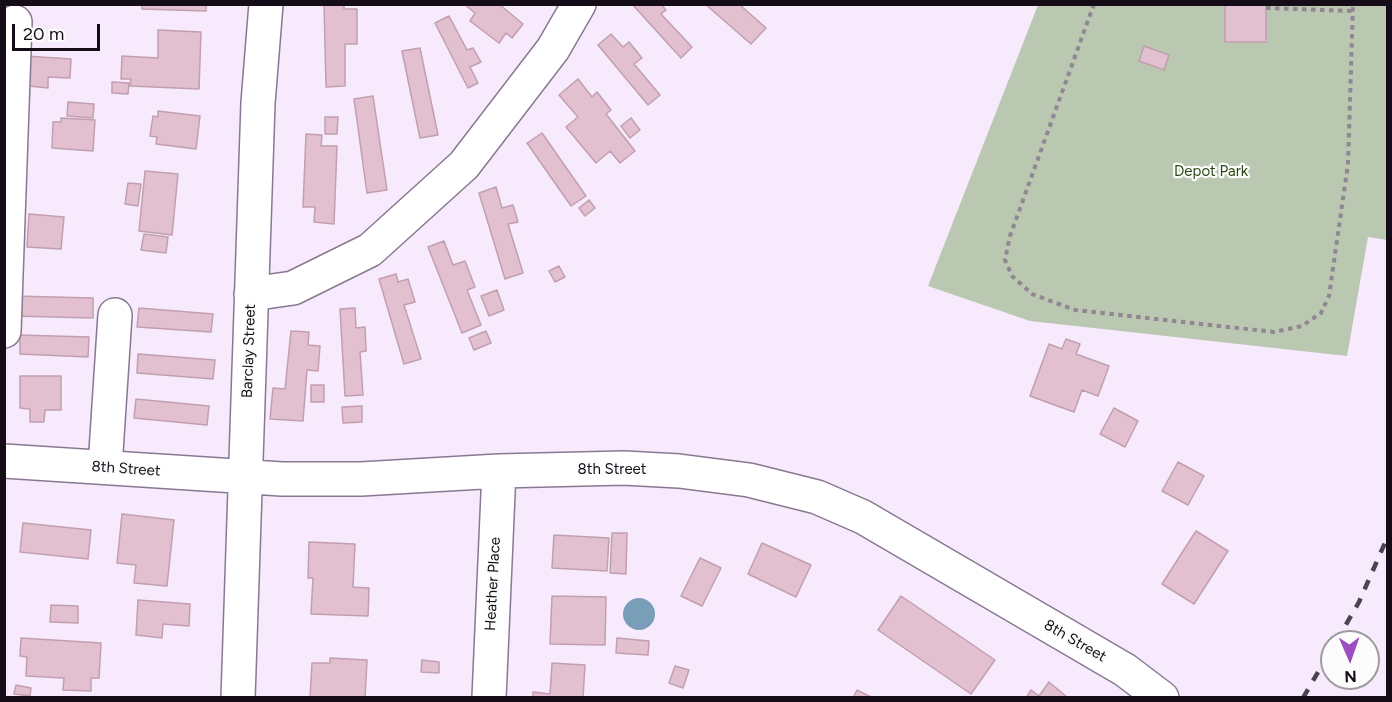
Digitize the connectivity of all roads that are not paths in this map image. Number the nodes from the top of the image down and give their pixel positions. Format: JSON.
{"nodes":[{"id":1,"x":266,"y":4,"type":"edge"},
{"id":2,"x":579,"y":4,"type":"edge"},
{"id":3,"x":15,"y":22,"type":"dead end"},
{"id":4,"x":251,"y":294,"type":"junction"},
{"id":5,"x":115,"y":315,"type":"dead end"},
{"id":6,"x":4,"y":331,"type":"edge"},
{"id":7,"x":4,"y":461,"type":"edge"},
{"id":8,"x":105,"y":468,"type":"junction"},
{"id":9,"x":499,"y":471,"type":"junction"},
{"id":10,"x":244,"y":477,"type":"junction"},
{"id":11,"x":238,"y":698,"type":"edge"},
{"id":12,"x":489,"y":698,"type":"edge"},
{"id":13,"x":1162,"y":698,"type":"edge"}],
"edges":[{"from":1,"to":4,"type":"street","name":"Barclay Street"},
{"from":2,"to":4,"type":"street"},
{"from":3,"to":6,"type":"street"},
{"from":4,"to":10,"type":"street","name":"Barclay Street"},
{"from":5,"to":8,"type":"street"},
{"from":7,"to":8,"type":"street","name":"8th Street"},
{"from":8,"to":10,"type":"street","name":"8th Street"},
{"from":9,"to":10,"type":"street","name":"8th Street"},
{"from":9,"to":12,"type":"street","name":"Heather Place"},
{"from":9,"to":13,"type":"street","name":"8th Street"},
{"from":10,"to":11,"type":"street","name":"Barclay Street"}]}
